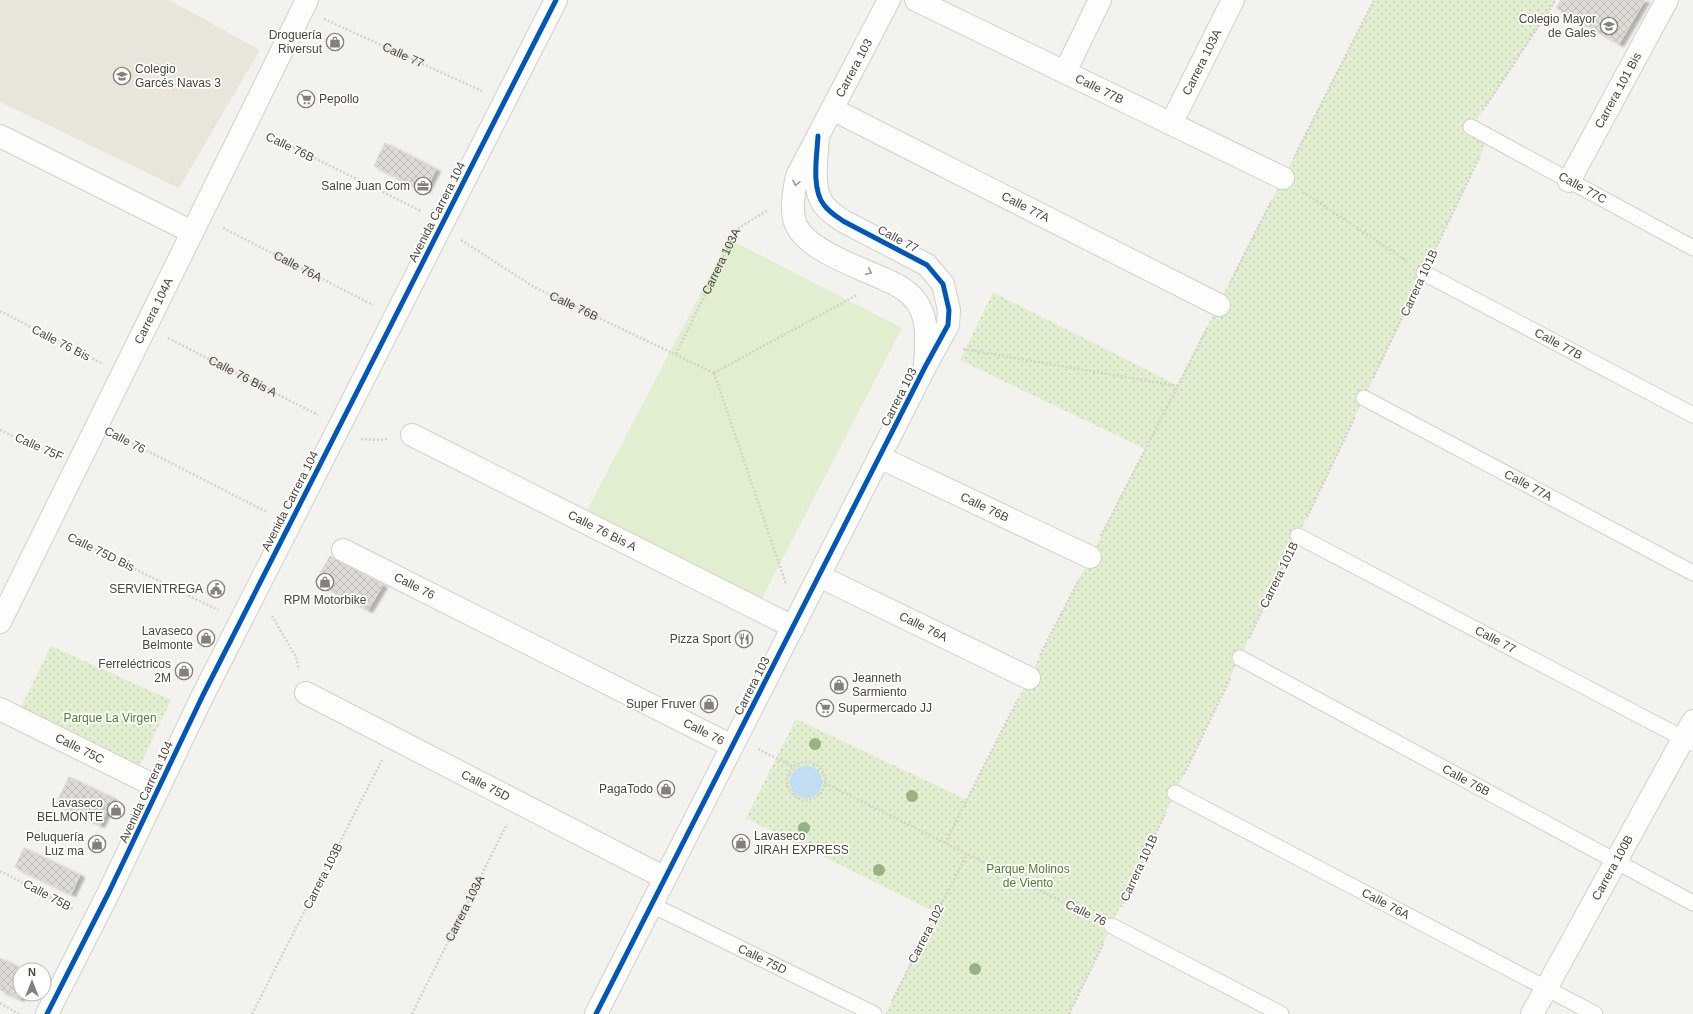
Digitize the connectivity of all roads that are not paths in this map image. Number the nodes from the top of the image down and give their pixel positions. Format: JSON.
{"nodes":[{"id":1,"x":556,"y":0,"type":"edge"},
{"id":2,"x":889,"y":0,"type":"edge"},
{"id":3,"x":916,"y":0,"type":"edge"},
{"id":4,"x":1100,"y":0,"type":"edge"},
{"id":5,"x":1233,"y":0,"type":"edge"},
{"id":6,"x":1666,"y":0,"type":"edge"},
{"id":7,"x":305,"y":5,"type":"edge"},
{"id":8,"x":1065,"y":72,"type":"junction"},
{"id":9,"x":832,"y":109,"type":"junction"},
{"id":10,"x":1171,"y":124,"type":"junction"},
{"id":11,"x":1471,"y":127,"type":"road end"},
{"id":12,"x":0,"y":136,"type":"edge"},
{"id":13,"x":818,"y":136,"type":"junction"},
{"id":14,"x":1283,"y":178,"type":"road end"},
{"id":15,"x":1569,"y":181,"type":"junction"},
{"id":16,"x":196,"y":224,"type":"junction"},
{"id":17,"x":1693,"y":248,"type":"edge"},
{"id":18,"x":1424,"y":273,"type":"road end"},
{"id":19,"x":1218,"y":305,"type":"road end"},
{"id":20,"x":925,"y":367,"type":"junction"},
{"id":21,"x":1364,"y":398,"type":"road end"},
{"id":22,"x":1693,"y":415,"type":"edge"},
{"id":23,"x":412,"y":435,"type":"road end"},
{"id":24,"x":879,"y":457,"type":"junction"},
{"id":25,"x":1298,"y":536,"type":"road end"},
{"id":26,"x":343,"y":550,"type":"dead end"},
{"id":27,"x":1090,"y":558,"type":"road end"},
{"id":28,"x":1693,"y":573,"type":"edge"},
{"id":29,"x":819,"y":576,"type":"junction"},
{"id":30,"x":0,"y":622,"type":"edge"},
{"id":31,"x":795,"y":622,"type":"junction"},
{"id":32,"x":1240,"y":658,"type":"road end"},
{"id":33,"x":1029,"y":678,"type":"road end"},
{"id":34,"x":306,"y":693,"type":"road end"},
{"id":35,"x":0,"y":709,"type":"edge"},
{"id":36,"x":1690,"y":734,"type":"edge"},
{"id":37,"x":734,"y":742,"type":"junction"},
{"id":38,"x":159,"y":788,"type":"junction"},
{"id":39,"x":1175,"y":793,"type":"road end"},
{"id":40,"x":1616,"y":861,"type":"junction"},
{"id":41,"x":665,"y":878,"type":"junction"},
{"id":42,"x":1693,"y":903,"type":"edge"},
{"id":43,"x":652,"y":905,"type":"junction"},
{"id":44,"x":1112,"y":926,"type":"road end"},
{"id":45,"x":1546,"y":988,"type":"junction"},
{"id":46,"x":47,"y":1014,"type":"edge"},
{"id":47,"x":596,"y":1014,"type":"edge"},
{"id":48,"x":874,"y":1014,"type":"edge"},
{"id":49,"x":1281,"y":1014,"type":"edge"},
{"id":50,"x":1532,"y":1014,"type":"edge"},
{"id":51,"x":1596,"y":1014,"type":"edge"}],
"edges":[{"from":1,"to":38,"type":"street","name":"Avenida Carrera 104"},
{"from":2,"to":9,"type":"street","name":"Carrera 103"},
{"from":3,"to":8,"type":"street","name":"Calle 77B"},
{"from":4,"to":8,"type":"street"},
{"from":5,"to":10,"type":"street","name":"Carrera 103A"},
{"from":6,"to":15,"type":"street","name":"Carrera 101 Bis"},
{"from":7,"to":16,"type":"street","name":"Carrera 104A"},
{"from":8,"to":10,"type":"street","name":"Calle 77B"},
{"from":9,"to":13,"type":"street","name":"Carrera 103"},
{"from":9,"to":19,"type":"street","name":"Calle 77A"},
{"from":10,"to":14,"type":"street","name":"Calle 77B"},
{"from":11,"to":15,"type":"lane","name":"Calle 77C"},
{"from":12,"to":16,"type":"street"},
{"from":13,"to":20,"type":"street","name":"Calle 77"},
{"from":13,"to":20,"type":"street","one_way":true},
{"from":15,"to":17,"type":"lane","name":"Calle 77C"},
{"from":16,"to":30,"type":"street","name":"Carrera 104A"},
{"from":18,"to":22,"type":"lane","name":"Calle 77B"},
{"from":20,"to":24,"type":"street","name":"Carrera 103"},
{"from":21,"to":28,"type":"lane","name":"Calle 77A"},
{"from":23,"to":31,"type":"street","name":"Calle 76 Bis A"},
{"from":24,"to":27,"type":"street","name":"Calle 76B"},
{"from":24,"to":29,"type":"street","name":"Carrera 103"},
{"from":25,"to":36,"type":"lane","name":"Calle 77"},
{"from":26,"to":37,"type":"street","name":"Calle 76"},
{"from":29,"to":31,"type":"street","name":"Carrera 103"},
{"from":29,"to":33,"type":"street","name":"Calle 76A"},
{"from":31,"to":37,"type":"street","name":"Carrera 103"},
{"from":32,"to":40,"type":"lane","name":"Calle 76B"},
{"from":34,"to":41,"type":"street","name":"Calle 75D"},
{"from":35,"to":38,"type":"street","name":"Calle 75C"},
{"from":36,"to":40,"type":"street","name":"Carrera 100B"},
{"from":37,"to":41,"type":"street","name":"Carrera 103"},
{"from":38,"to":46,"type":"street","name":"Avenida Carrera 104"},
{"from":39,"to":45,"type":"lane","name":"Calle 76A"},
{"from":40,"to":42,"type":"lane","name":"Calle 76B"},
{"from":40,"to":45,"type":"street","name":"Carrera 100B"},
{"from":41,"to":43,"type":"street","name":"Carrera 103"},
{"from":43,"to":47,"type":"street","name":"Carrera 103"},
{"from":43,"to":48,"type":"lane","name":"Calle 75D"},
{"from":44,"to":49,"type":"lane","name":"Calle 76"},
{"from":45,"to":50,"type":"street","name":"Carrera 100B"},
{"from":45,"to":51,"type":"lane","name":"Calle 76A"}]}
